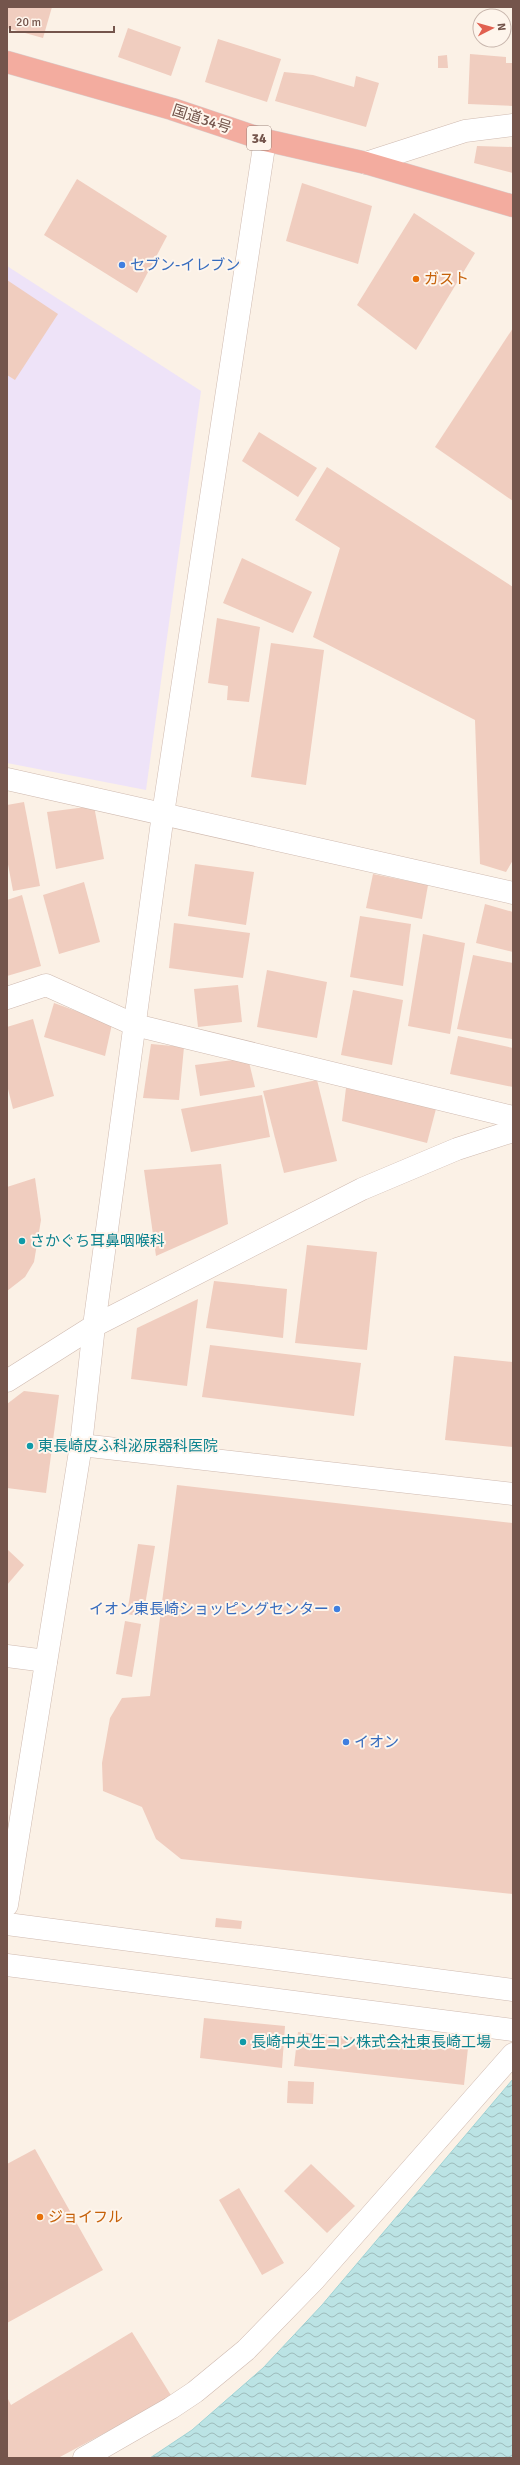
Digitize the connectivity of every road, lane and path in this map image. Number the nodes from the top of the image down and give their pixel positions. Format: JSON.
{"nodes":[{"id":1,"x":7,"y":62,"type":"edge"},
{"id":2,"x":513,"y":125,"type":"edge"},
{"id":3,"x":265,"y":140,"type":"junction"},
{"id":4,"x":366,"y":163,"type":"junction"},
{"id":5,"x":513,"y":206,"type":"edge"},
{"id":6,"x":7,"y":779,"type":"edge"},
{"id":7,"x":162,"y":814,"type":"junction"},
{"id":8,"x":513,"y":893,"type":"edge"},
{"id":9,"x":7,"y":998,"type":"edge"},
{"id":10,"x":136,"y":1025,"type":"junction"},
{"id":11,"x":513,"y":1117,"type":"edge"},
{"id":12,"x":513,"y":1131,"type":"edge"},
{"id":13,"x":94,"y":1326,"type":"junction"},
{"id":14,"x":7,"y":1381,"type":"edge"},
{"id":15,"x":81,"y":1445,"type":"junction"},
{"id":16,"x":513,"y":1494,"type":"edge"},
{"id":17,"x":7,"y":1656,"type":"edge"},
{"id":18,"x":46,"y":1661,"type":"junction"},
{"id":19,"x":7,"y":1905,"type":"edge"},
{"id":20,"x":7,"y":1924,"type":"edge"},
{"id":21,"x":7,"y":1965,"type":"edge"},
{"id":22,"x":513,"y":1990,"type":"edge"},
{"id":23,"x":513,"y":2030,"type":"edge"},
{"id":24,"x":513,"y":2054,"type":"edge"},
{"id":25,"x":84,"y":2458,"type":"edge"}],
"edges":[{"from":1,"to":3,"type":"highway","name":"国道34号","number":"34"},
{"from":2,"to":4,"type":"street"},
{"from":3,"to":4,"type":"highway","name":"国道34号","number":"34"},
{"from":3,"to":7,"type":"street"},
{"from":4,"to":5,"type":"highway","name":"国道34号","number":"34"},
{"from":6,"to":7,"type":"street"},
{"from":7,"to":8,"type":"street"},
{"from":7,"to":10,"type":"street"},
{"from":9,"to":10,"type":"street"},
{"from":10,"to":11,"type":"street"},
{"from":10,"to":13,"type":"street"},
{"from":12,"to":13,"type":"street"},
{"from":13,"to":14,"type":"street"},
{"from":13,"to":15,"type":"street"},
{"from":15,"to":16,"type":"street"},
{"from":15,"to":18,"type":"street"},
{"from":17,"to":18,"type":"street"},
{"from":18,"to":19,"type":"street"},
{"from":20,"to":22,"type":"street"},
{"from":21,"to":23,"type":"street"},
{"from":24,"to":25,"type":"street"}]}
